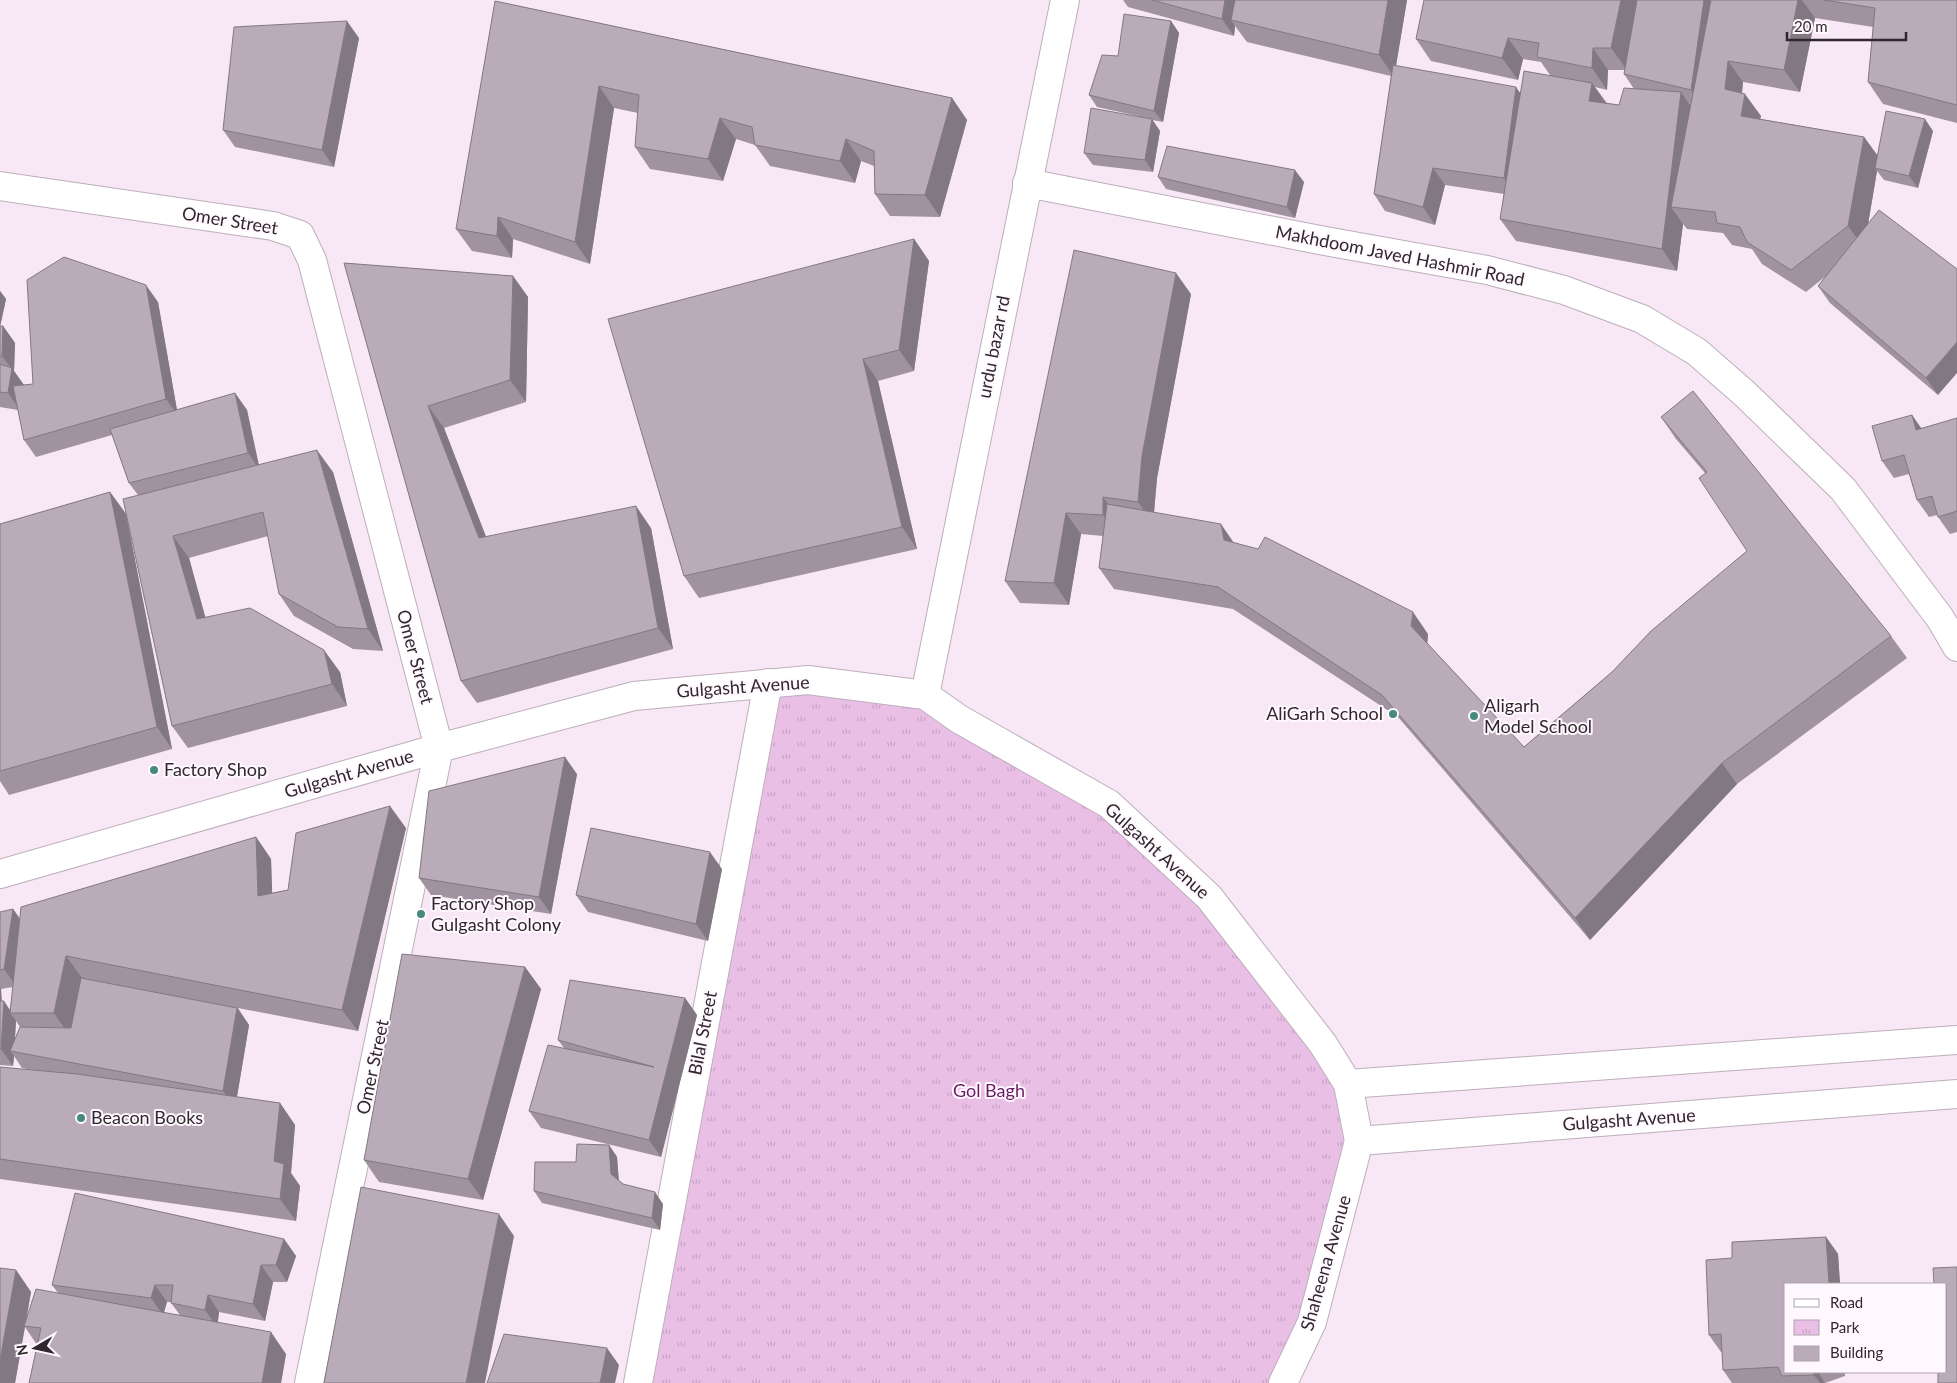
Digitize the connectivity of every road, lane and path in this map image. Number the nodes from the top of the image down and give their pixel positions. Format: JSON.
{"nodes":[{"id":1,"x":1065,"y":0,"type":"edge"},
{"id":2,"x":1027,"y":183,"type":"junction"},
{"id":3,"x":0,"y":186,"type":"edge"},
{"id":4,"x":1957,"y":647,"type":"edge"},
{"id":5,"x":768,"y":683,"type":"junction"},
{"id":6,"x":925,"y":695,"type":"junction"},
{"id":7,"x":439,"y":748,"type":"junction"},
{"id":8,"x":0,"y":874,"type":"edge"},
{"id":9,"x":1957,"y":1040,"type":"edge"},
{"id":10,"x":1348,"y":1084,"type":"junction"},
{"id":11,"x":1957,"y":1094,"type":"edge"},
{"id":12,"x":1359,"y":1141,"type":"junction"},
{"id":13,"x":308,"y":1383,"type":"edge"},
{"id":14,"x":638,"y":1383,"type":"edge"},
{"id":15,"x":1283,"y":1383,"type":"edge"}],
"edges":[{"from":1,"to":2,"type":"street","name":"urdu bazar rd"},
{"from":2,"to":4,"type":"street","name":"Makhdoom Javed Hashmir Road"},
{"from":2,"to":6,"type":"street","name":"urdu bazar rd"},
{"from":3,"to":7,"type":"street","name":"Omer Street"},
{"from":5,"to":6,"type":"street","name":"Gulgasht Avenue"},
{"from":5,"to":7,"type":"street","name":"Gulgasht Avenue"},
{"from":5,"to":14,"type":"street","name":"Bilal Street"},
{"from":6,"to":10,"type":"street","name":"Gulgasht Avenue"},
{"from":7,"to":8,"type":"street","name":"Gulgasht Avenue"},
{"from":7,"to":13,"type":"street","name":"Omer Street"},
{"from":9,"to":10,"type":"street"},
{"from":10,"to":12,"type":"street","name":"Gulgasht Avenue"},
{"from":11,"to":12,"type":"street","name":"Gulgasht Avenue"},
{"from":12,"to":15,"type":"street","name":"Shaheena Avenue"}]}
